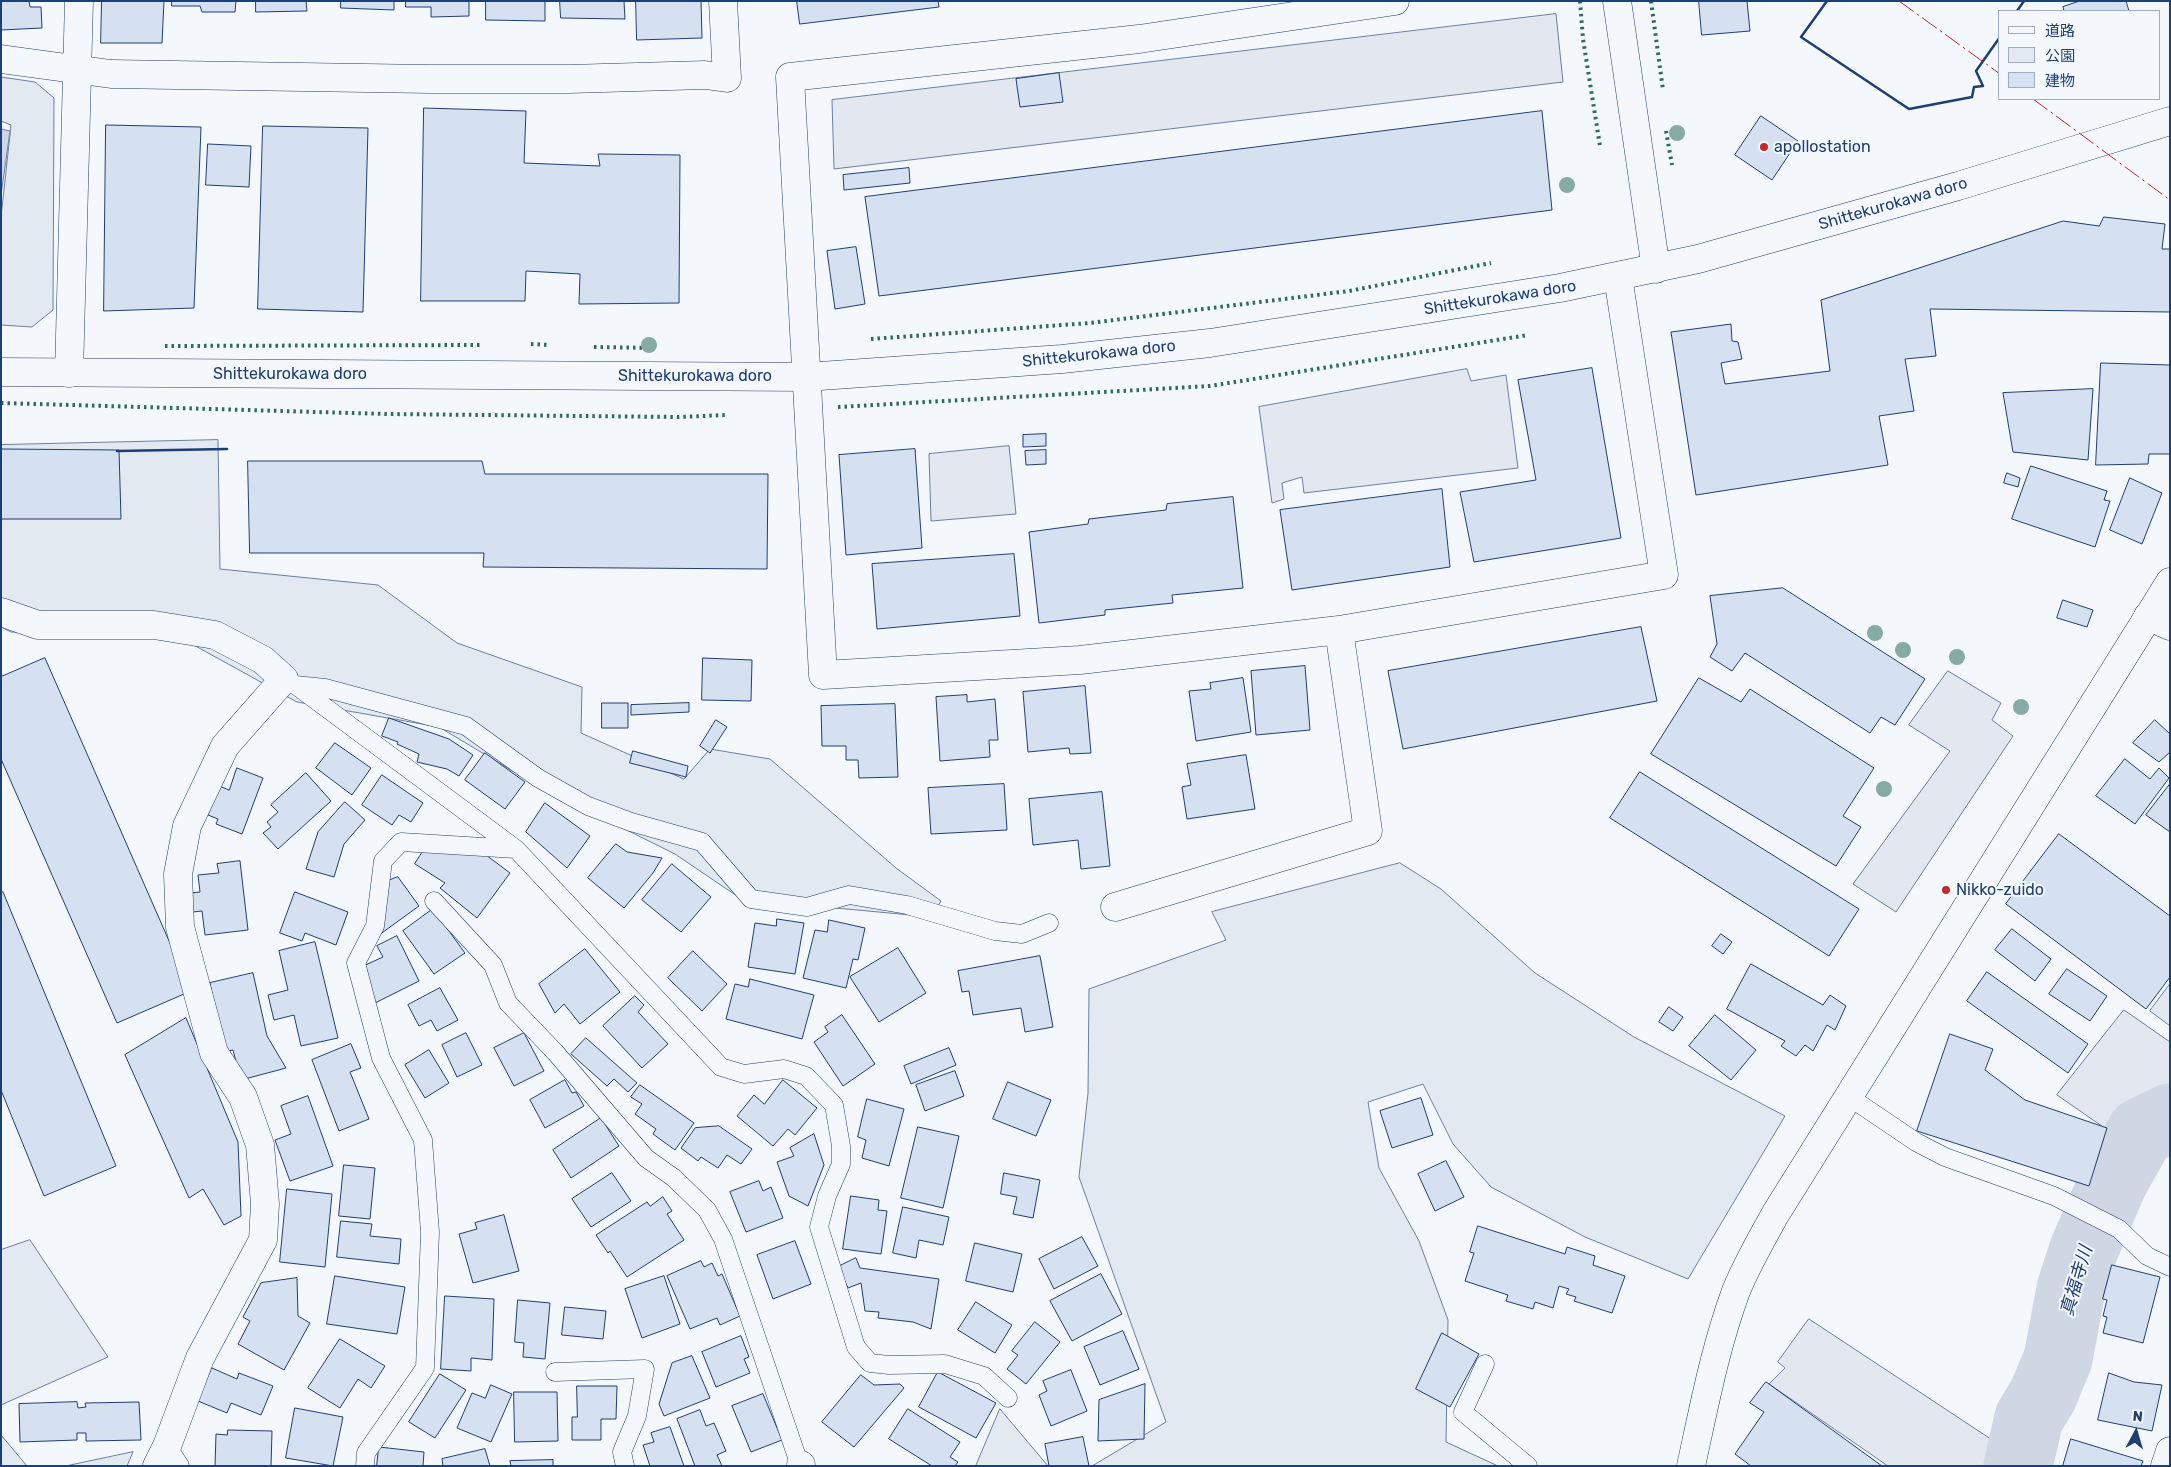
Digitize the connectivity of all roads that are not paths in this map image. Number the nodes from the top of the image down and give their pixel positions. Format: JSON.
{"nodes":[{"id":1,"x":79,"y":1,"type":"edge"},
{"id":2,"x":723,"y":1,"type":"edge"},
{"id":3,"x":1394,"y":1,"type":"edge"},
{"id":4,"x":1617,"y":1,"type":"edge"},
{"id":5,"x":1,"y":59,"type":"edge"},
{"id":6,"x":78,"y":68,"type":"junction"},
{"id":7,"x":2170,"y":120,"type":"edge"},
{"id":8,"x":1656,"y":269,"type":"junction"},
{"id":9,"x":1618,"y":277,"type":"junction"},
{"id":10,"x":1,"y":372,"type":"edge"},
{"id":11,"x":69,"y":373,"type":"junction"},
{"id":12,"x":806,"y":377,"type":"junction"},
{"id":13,"x":2170,"y":582,"type":"edge"},
{"id":14,"x":1,"y":612,"type":"edge"},
{"id":15,"x":2159,"y":621,"type":"edge"},
{"id":16,"x":1339,"y":630,"type":"junction"},
{"id":17,"x":289,"y":682,"type":"junction"},
{"id":18,"x":516,"y":850,"type":"junction"},
{"id":19,"x":434,"y":901,"type":"dead end"},
{"id":20,"x":1115,"y":906,"type":"dead end"},
{"id":21,"x":1049,"y":923,"type":"dead end"},
{"id":22,"x":1848,"y":1096,"type":"junction"},
{"id":23,"x":2170,"y":1267,"type":"edge"},
{"id":24,"x":1485,"y":1364,"type":"dead end"},
{"id":25,"x":555,"y":1372,"type":"dead end"},
{"id":26,"x":1008,"y":1398,"type":"dead end"},
{"id":27,"x":2170,"y":1450,"type":"edge"},
{"id":28,"x":168,"y":1459,"type":"edge"},
{"id":29,"x":364,"y":1466,"type":"edge"},
{"id":30,"x":625,"y":1466,"type":"edge"},
{"id":31,"x":801,"y":1466,"type":"edge"},
{"id":32,"x":1528,"y":1466,"type":"edge"},
{"id":33,"x":1692,"y":1466,"type":"edge"},
{"id":34,"x":2165,"y":1466,"type":"edge"}],
"edges":[{"from":1,"to":6,"type":"street"},
{"from":2,"to":6,"type":"street"},
{"from":3,"to":12,"type":"street"},
{"from":4,"to":8,"type":"street"},
{"from":5,"to":6,"type":"street"},
{"from":6,"to":11,"type":"street"},
{"from":7,"to":8,"type":"street","name":"Shittekurokawa doro"},
{"from":8,"to":9,"type":"street","name":"Shittekurokawa doro"},
{"from":9,"to":12,"type":"street","name":"Shittekurokawa doro"},
{"from":9,"to":16,"type":"street"},
{"from":10,"to":11,"type":"street","name":"Shittekurokawa doro"},
{"from":11,"to":12,"type":"street","name":"Shittekurokawa doro"},
{"from":12,"to":16,"type":"street"},
{"from":13,"to":15,"type":"street"},
{"from":14,"to":17,"type":"street"},
{"from":15,"to":22,"type":"street"},
{"from":16,"to":20,"type":"street"},
{"from":17,"to":18,"type":"lane"},
{"from":17,"to":21,"type":"lane"},
{"from":17,"to":28,"type":"street"},
{"from":18,"to":26,"type":"lane"},
{"from":18,"to":29,"type":"lane"},
{"from":19,"to":31,"type":"lane"},
{"from":22,"to":23,"type":"lane"},
{"from":22,"to":33,"type":"street"},
{"from":24,"to":32,"type":"lane"},
{"from":25,"to":30,"type":"lane"},
{"from":27,"to":34,"type":"street"}]}
